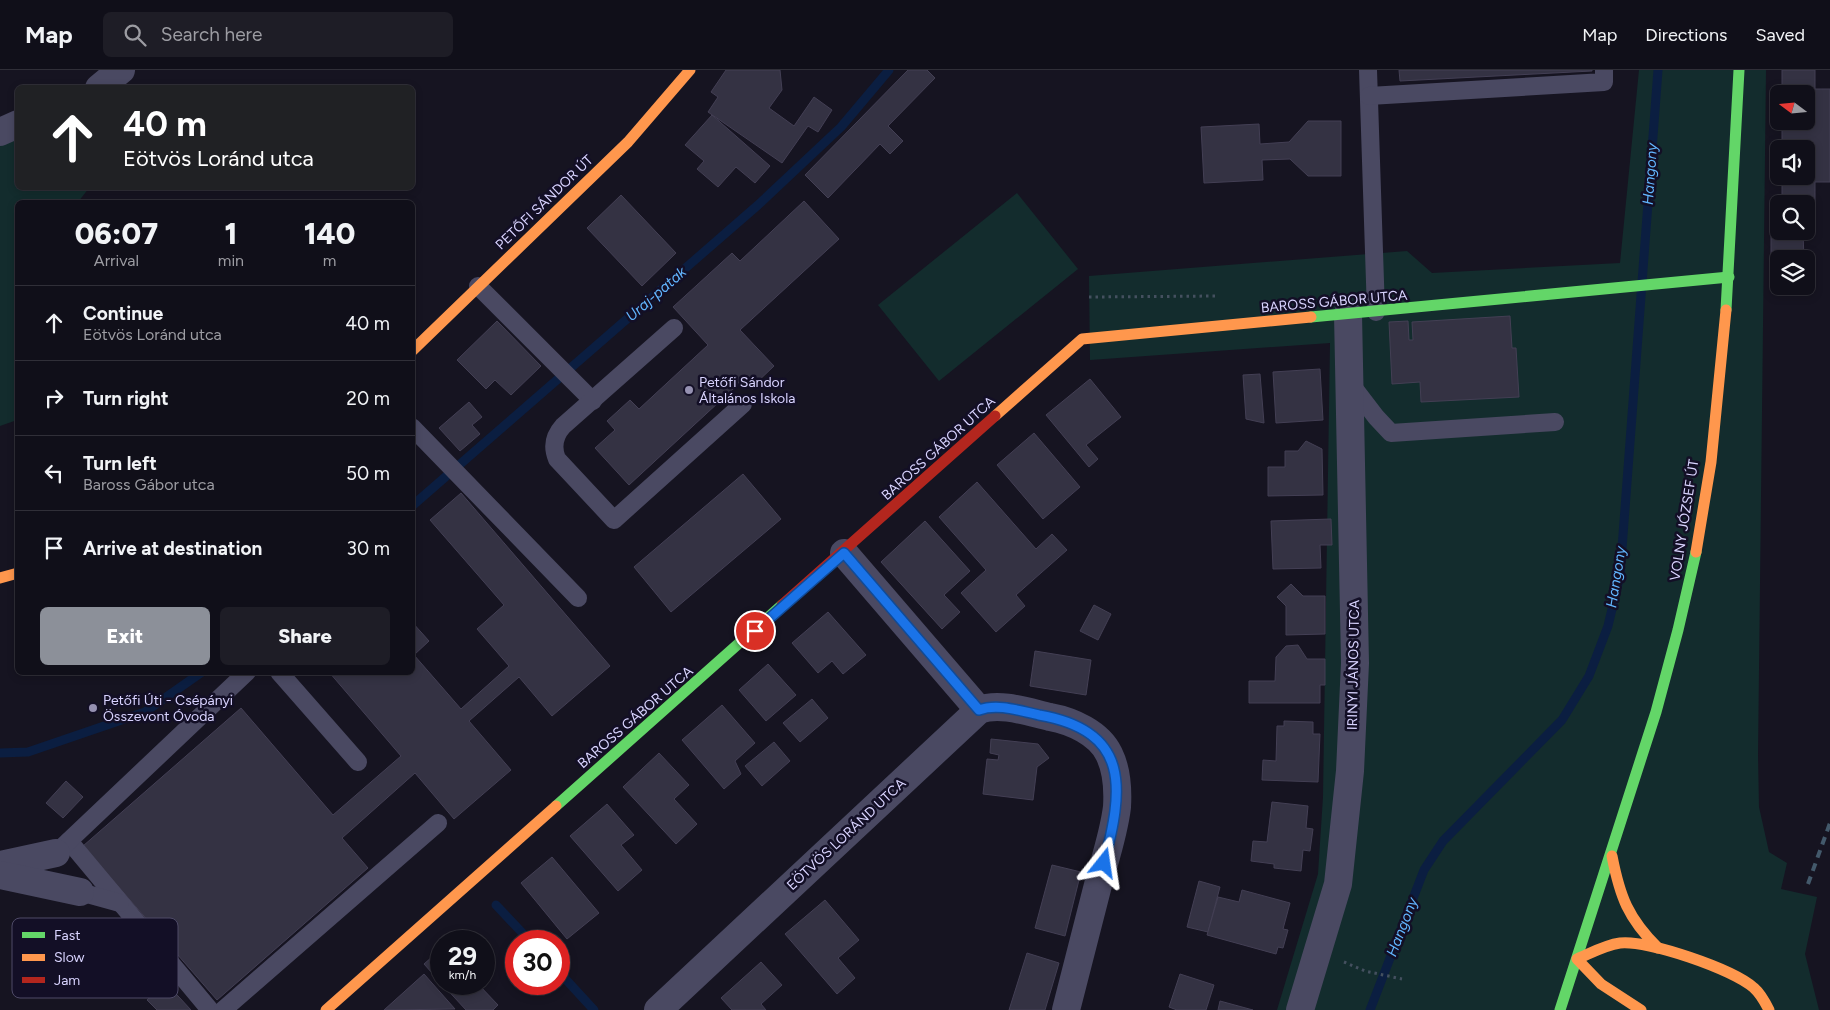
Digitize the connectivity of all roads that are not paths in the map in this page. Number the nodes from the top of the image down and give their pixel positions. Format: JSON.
{"nodes":[{"id":1,"x":121,"y":70,"type":"edge"},
{"id":2,"x":690,"y":70,"type":"edge"},
{"id":3,"x":1368,"y":70,"type":"edge"},
{"id":4,"x":1604,"y":70,"type":"edge"},
{"id":5,"x":1739,"y":70,"type":"edge"},
{"id":6,"x":104,"y":85,"type":"edge"},
{"id":7,"x":1369,"y":96,"type":"junction"},
{"id":8,"x":15,"y":125,"type":"edge"},
{"id":9,"x":0,"y":132,"type":"edge"},
{"id":10,"x":1729,"y":277,"type":"junction"},
{"id":11,"x":478,"y":286,"type":"junction"},
{"id":12,"x":1376,"y":312,"type":"junction"},
{"id":13,"x":1348,"y":314,"type":"junction"},
{"id":14,"x":674,"y":328,"type":"dead end"},
{"id":15,"x":415,"y":348,"type":"edge"},
{"id":16,"x":1350,"y":382,"type":"junction"},
{"id":17,"x":593,"y":401,"type":"junction"},
{"id":18,"x":743,"y":404,"type":"dead end"},
{"id":19,"x":1555,"y":422,"type":"dead end"},
{"id":20,"x":415,"y":430,"type":"edge"},
{"id":21,"x":844,"y":553,"type":"junction"},
{"id":22,"x":15,"y":574,"type":"edge"},
{"id":23,"x":0,"y":578,"type":"edge"},
{"id":24,"x":578,"y":598,"type":"dead end"},
{"id":25,"x":245,"y":675,"type":"edge"},
{"id":26,"x":282,"y":675,"type":"edge"},
{"id":27,"x":979,"y":710,"type":"junction"},
{"id":28,"x":358,"y":762,"type":"dead end"},
{"id":29,"x":438,"y":823,"type":"dead end"},
{"id":30,"x":63,"y":847,"type":"junction"},
{"id":31,"x":1612,"y":852,"type":"junction"},
{"id":32,"x":0,"y":865,"type":"edge"},
{"id":33,"x":0,"y":876,"type":"edge"},
{"id":34,"x":80,"y":892,"type":"joint"},
{"id":35,"x":120,"y":903,"type":"junction"},
{"id":36,"x":133,"y":918,"type":"edge"},
{"id":37,"x":1658,"y":948,"type":"junction"},
{"id":38,"x":1577,"y":959,"type":"junction"},
{"id":39,"x":178,"y":972,"type":"edge"},
{"id":40,"x":210,"y":1010,"type":"edge"},
{"id":41,"x":223,"y":1010,"type":"edge"},
{"id":42,"x":326,"y":1010,"type":"edge"},
{"id":43,"x":658,"y":1010,"type":"edge"},
{"id":44,"x":1066,"y":1010,"type":"edge"},
{"id":45,"x":1300,"y":1010,"type":"edge"},
{"id":46,"x":1560,"y":1010,"type":"edge"},
{"id":47,"x":1641,"y":1010,"type":"edge"},
{"id":48,"x":1769,"y":1010,"type":"edge"}],
"edges":[{"from":1,"to":6,"type":"street"},
{"from":2,"to":11,"type":"street","name":"PETŐFI SÁNDOR ÚT"},
{"from":3,"to":7,"type":"lane"},
{"from":4,"to":7,"type":"lane"},
{"from":5,"to":10,"type":"street","name":"VOLNY JÓZSEF ÚT"},
{"from":7,"to":12,"type":"lane"},
{"from":8,"to":9,"type":"street"},
{"from":10,"to":12,"type":"street","name":"BAROSS GÁBOR UTCA"},
{"from":10,"to":31,"type":"street","name":"VOLNY JÓZSEF ÚT"},
{"from":11,"to":15,"type":"street","name":"PETŐFI SÁNDOR ÚT"},
{"from":11,"to":17,"type":"lane"},
{"from":12,"to":13,"type":"street","name":"BAROSS GÁBOR UTCA"},
{"from":13,"to":16,"type":"street","name":"IRINYI JÁNOS UTCA"},
{"from":13,"to":21,"type":"street","name":"BAROSS GÁBOR UTCA"},
{"from":14,"to":17,"type":"lane"},
{"from":16,"to":19,"type":"lane"},
{"from":16,"to":45,"type":"street","name":"IRINYI JÁNOS UTCA"},
{"from":17,"to":18,"type":"lane"},
{"from":20,"to":24,"type":"lane"},
{"from":21,"to":27,"type":"street"},
{"from":21,"to":42,"type":"street","name":"BAROSS GÁBOR UTCA"},
{"from":22,"to":23,"type":"street"},
{"from":25,"to":30,"type":"lane"},
{"from":26,"to":28,"type":"lane"},
{"from":27,"to":43,"type":"street","name":"EÖTVÖS LORÁND UTCA"},
{"from":27,"to":44,"type":"street"},
{"from":29,"to":41,"type":"lane"},
{"from":30,"to":32,"type":"street"},
{"from":30,"to":35,"type":"lane"},
{"from":31,"to":37,"type":"street"},
{"from":31,"to":38,"type":"street","name":"VOLNY JÓZSEF ÚT"},
{"from":33,"to":34,"type":"street"},
{"from":34,"to":35,"type":"lane"},
{"from":35,"to":36,"type":"lane"},
{"from":37,"to":38,"type":"street"},
{"from":37,"to":48,"type":"street"},
{"from":38,"to":46,"type":"street","name":"VOLNY JÓZSEF ÚT"},
{"from":38,"to":47,"type":"street"},
{"from":39,"to":40,"type":"lane"}]}
